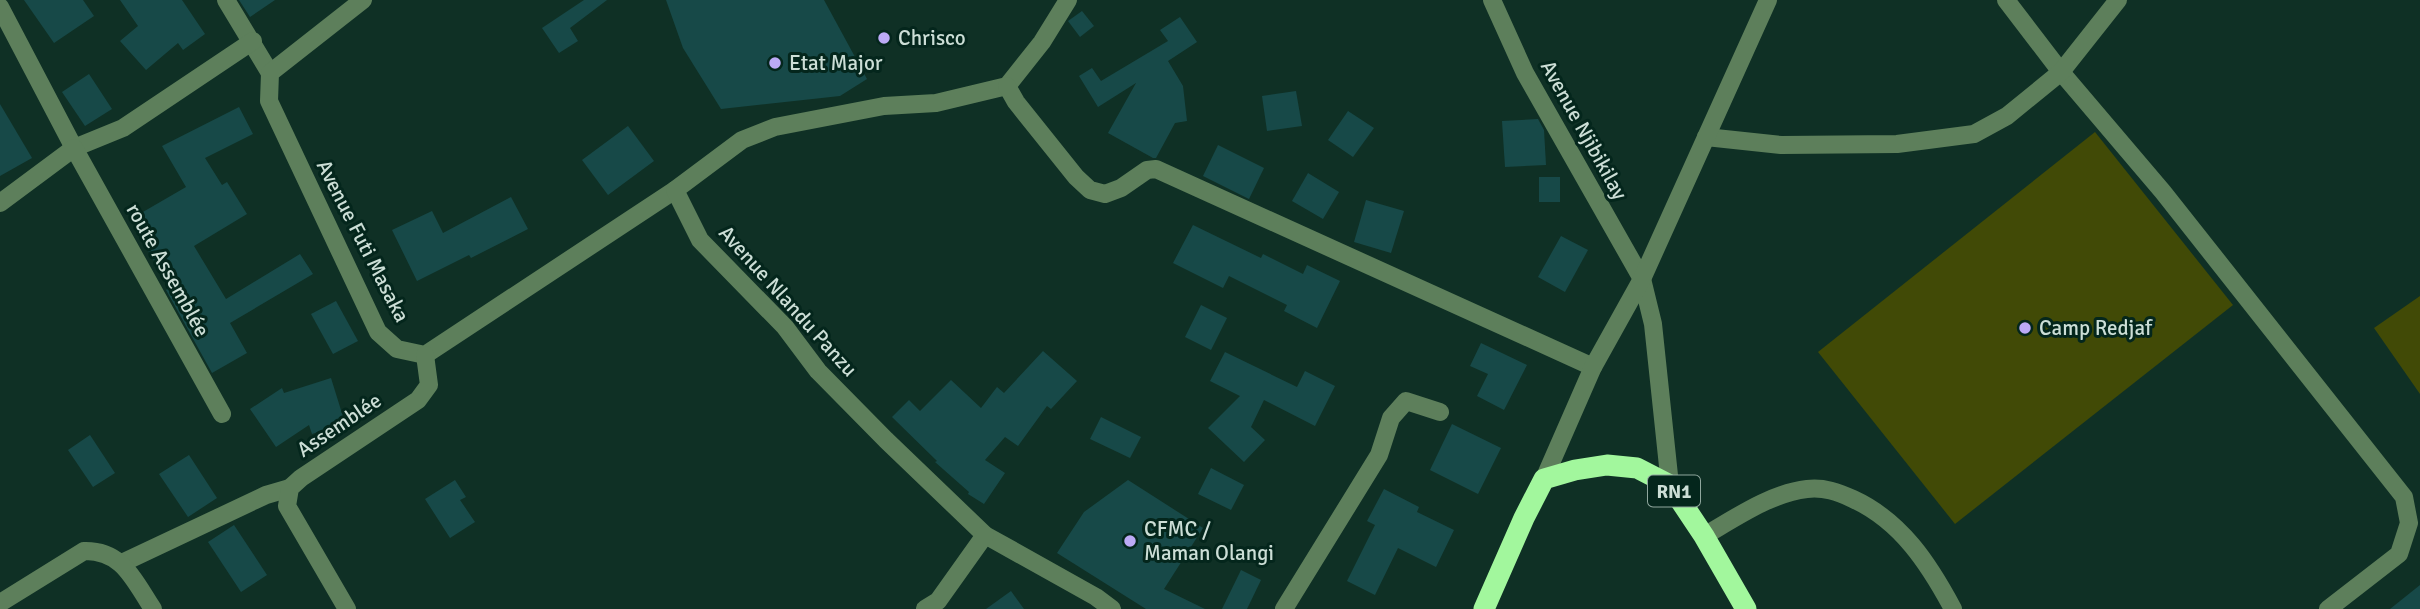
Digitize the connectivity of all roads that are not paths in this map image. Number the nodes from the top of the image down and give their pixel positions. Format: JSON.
{"nodes":[{"id":1,"x":226,"y":0,"type":"edge"},
{"id":2,"x":363,"y":0,"type":"edge"},
{"id":3,"x":1068,"y":0,"type":"edge"},
{"id":4,"x":1492,"y":0,"type":"edge"},
{"id":5,"x":1768,"y":0,"type":"edge"},
{"id":6,"x":2006,"y":0,"type":"edge"},
{"id":7,"x":2118,"y":0,"type":"edge"},
{"id":8,"x":0,"y":7,"type":"edge"},
{"id":9,"x":253,"y":41,"type":"junction"},
{"id":10,"x":2061,"y":72,"type":"junction"},
{"id":11,"x":270,"y":73,"type":"junction"},
{"id":12,"x":1007,"y":86,"type":"junction"},
{"id":13,"x":1706,"y":137,"type":"junction"},
{"id":14,"x":74,"y":148,"type":"junction"},
{"id":15,"x":675,"y":190,"type":"junction"},
{"id":16,"x":0,"y":203,"type":"edge"},
{"id":17,"x":1642,"y":279,"type":"junction"},
{"id":18,"x":425,"y":355,"type":"junction"},
{"id":19,"x":1593,"y":367,"type":"junction"},
{"id":20,"x":1440,"y":412,"type":"dead end"},
{"id":21,"x":222,"y":414,"type":"dead end"},
{"id":22,"x":1544,"y":478,"type":"junction"},
{"id":23,"x":1670,"y":485,"type":"junction"},
{"id":24,"x":290,"y":488,"type":"junction"},
{"id":25,"x":985,"y":535,"type":"junction"},
{"id":26,"x":1704,"y":536,"type":"junction"},
{"id":27,"x":122,"y":564,"type":"junction"},
{"id":28,"x":0,"y":603,"type":"edge"},
{"id":29,"x":153,"y":609,"type":"edge"},
{"id":30,"x":347,"y":609,"type":"edge"},
{"id":31,"x":925,"y":609,"type":"edge"},
{"id":32,"x":1112,"y":609,"type":"edge"},
{"id":33,"x":1284,"y":609,"type":"edge"},
{"id":34,"x":1484,"y":609,"type":"edge"},
{"id":35,"x":1746,"y":609,"type":"edge"},
{"id":36,"x":1953,"y":609,"type":"edge"},
{"id":37,"x":2328,"y":609,"type":"edge"}],
"edges":[{"from":1,"to":9,"type":"street"},
{"from":2,"to":11,"type":"street"},
{"from":3,"to":12,"type":"street"},
{"from":4,"to":17,"type":"street","name":"Avenue Njibikilay"},
{"from":5,"to":13,"type":"street"},
{"from":6,"to":10,"type":"street"},
{"from":7,"to":10,"type":"street"},
{"from":8,"to":14,"type":"street","name":"route Assemblée"},
{"from":9,"to":11,"type":"street"},
{"from":9,"to":14,"type":"street"},
{"from":10,"to":13,"type":"street"},
{"from":10,"to":37,"type":"street"},
{"from":11,"to":18,"type":"street","name":"Avenue Futi Masaka"},
{"from":12,"to":15,"type":"street"},
{"from":12,"to":19,"type":"street"},
{"from":13,"to":17,"type":"street"},
{"from":14,"to":16,"type":"street"},
{"from":14,"to":21,"type":"street","name":"route Assemblée"},
{"from":15,"to":18,"type":"street"},
{"from":15,"to":25,"type":"street","name":"Avenue Nlandu Panzu"},
{"from":17,"to":19,"type":"street"},
{"from":17,"to":23,"type":"street","name":"Avenue Njibikilay"},
{"from":18,"to":24,"type":"street","name":"Assemblée"},
{"from":19,"to":22,"type":"street"},
{"from":20,"to":33,"type":"street"},
{"from":22,"to":23,"type":"highway","number":"RN1"},
{"from":22,"to":34,"type":"highway"},
{"from":23,"to":26,"type":"highway","number":"RN1"},
{"from":24,"to":27,"type":"street"},
{"from":24,"to":30,"type":"street","name":"Assemblée"},
{"from":25,"to":31,"type":"street"},
{"from":25,"to":32,"type":"street","name":"Avenue Nlandu Panzu"},
{"from":26,"to":35,"type":"highway","number":"RN1"},
{"from":26,"to":36,"type":"street"},
{"from":27,"to":28,"type":"street"},
{"from":27,"to":29,"type":"street"}]}
